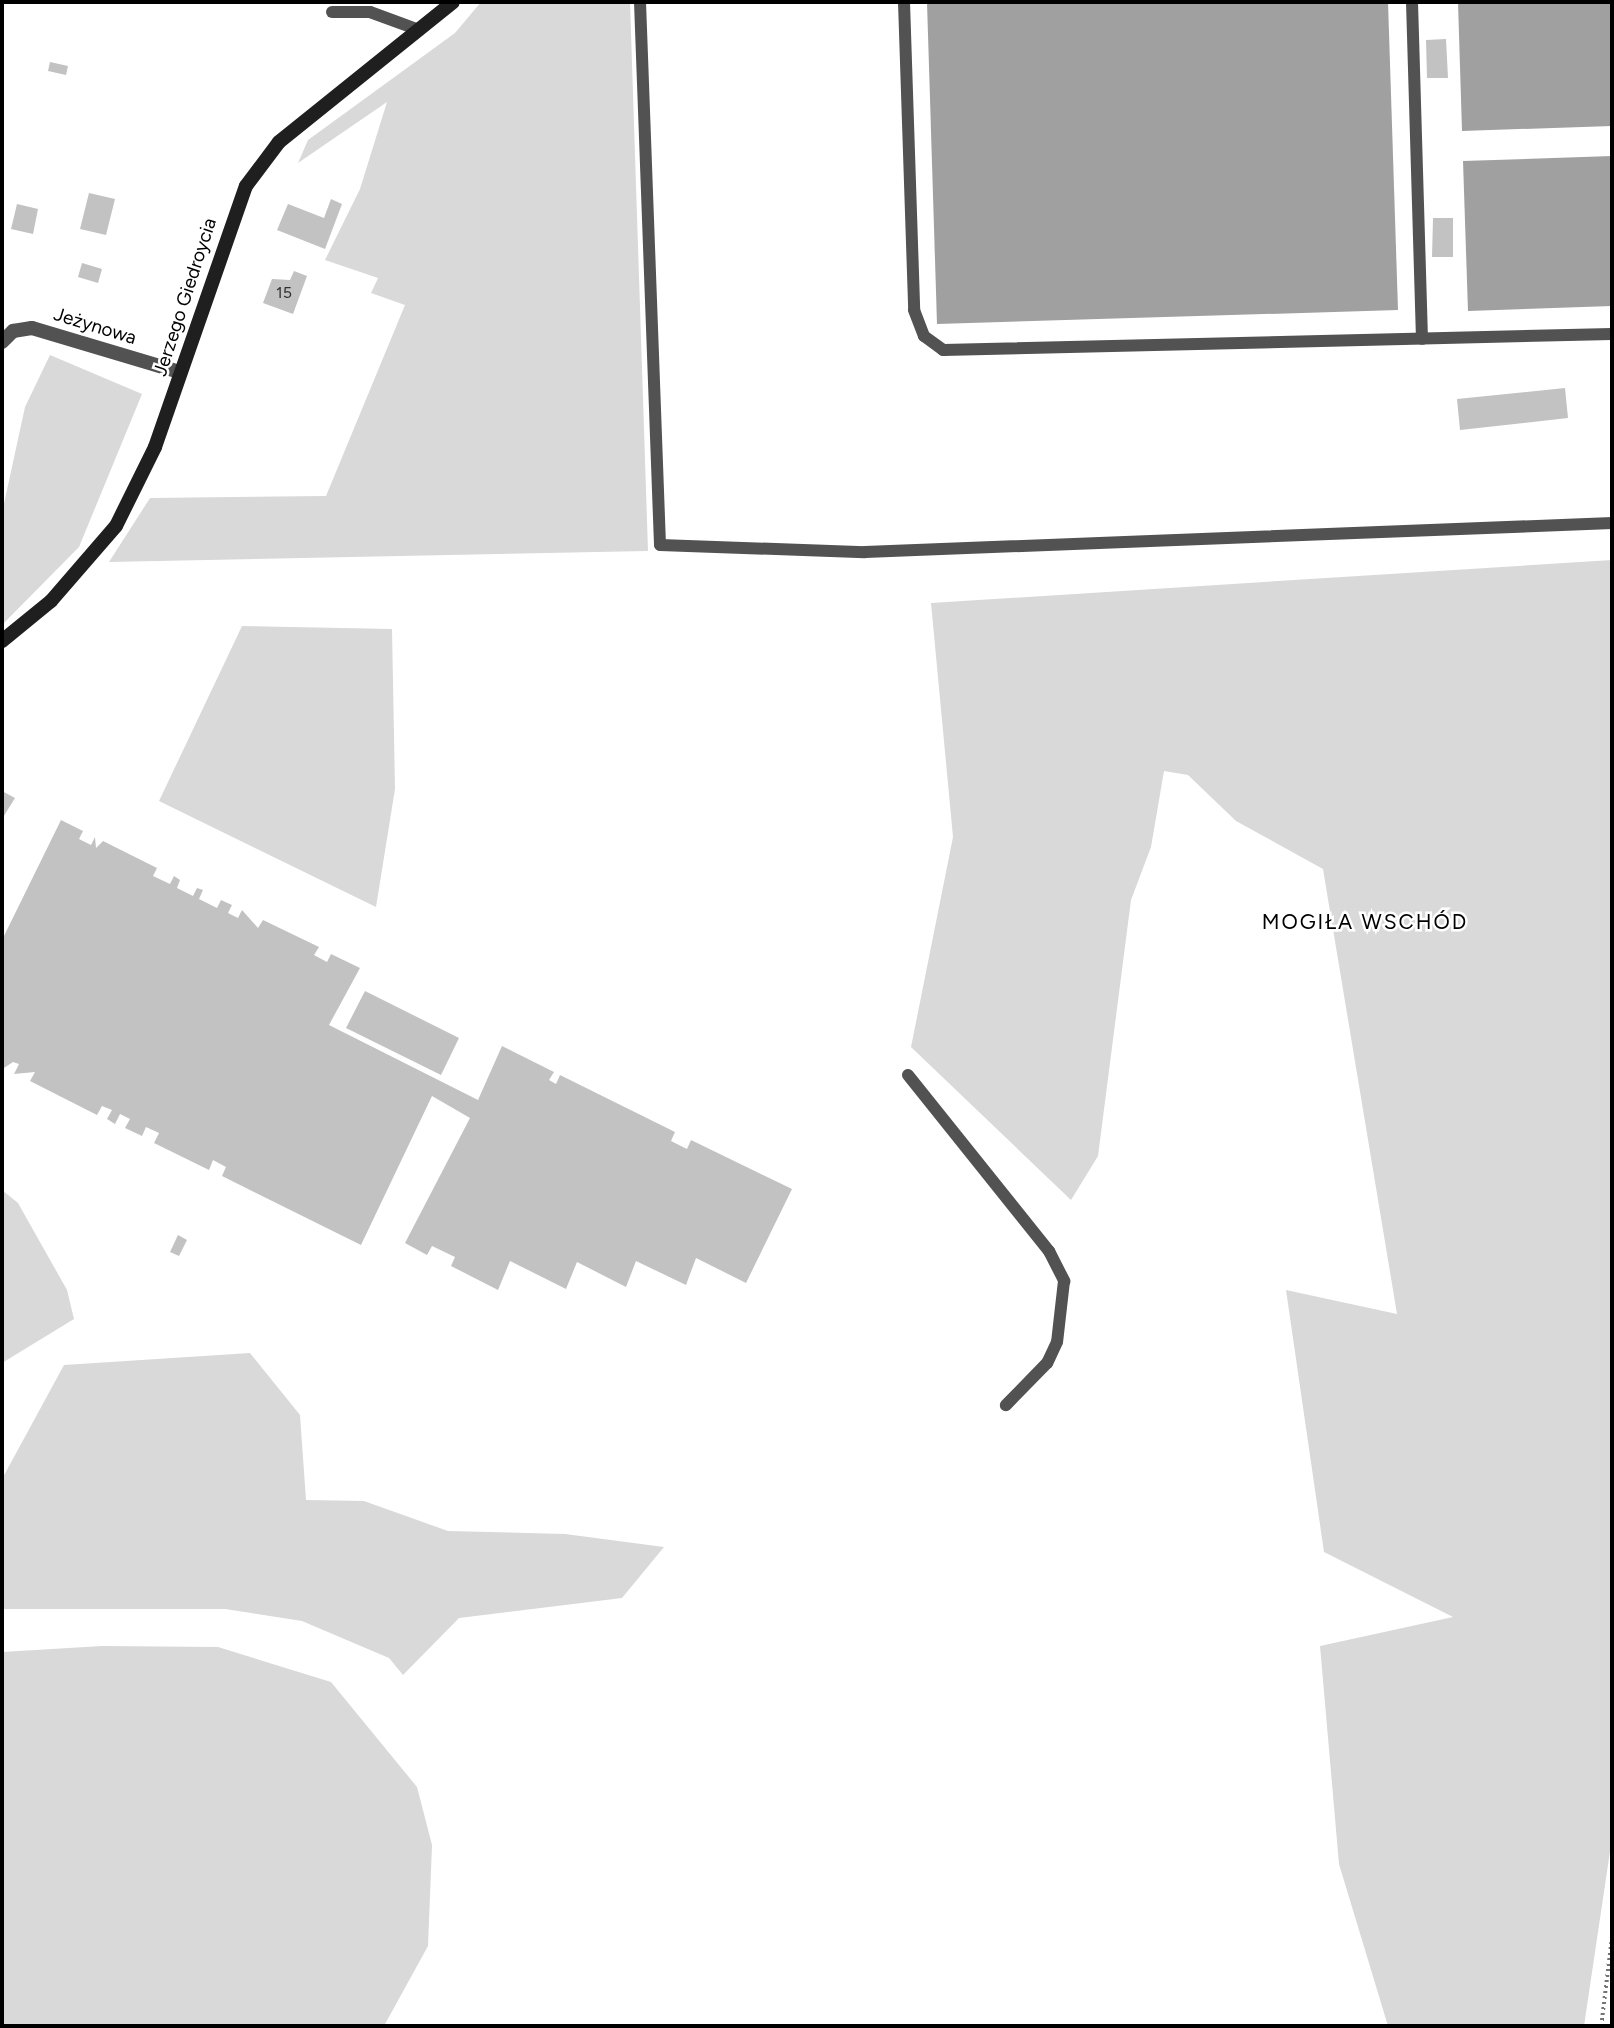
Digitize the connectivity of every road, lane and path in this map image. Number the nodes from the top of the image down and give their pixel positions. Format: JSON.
{"nodes":[{"id":1,"x":453,"y":2,"type":"edge"},
{"id":2,"x":640,"y":2,"type":"edge"},
{"id":3,"x":904,"y":2,"type":"edge"},
{"id":4,"x":1412,"y":2,"type":"edge"},
{"id":5,"x":332,"y":12,"type":"dead end"},
{"id":6,"x":419,"y":30,"type":"junction"},
{"id":7,"x":1612,"y":334,"type":"edge"},
{"id":8,"x":1422,"y":339,"type":"junction"},
{"id":9,"x":2,"y":342,"type":"edge"},
{"id":10,"x":180,"y":372,"type":"junction"},
{"id":11,"x":1612,"y":523,"type":"edge"},
{"id":12,"x":2,"y":641,"type":"edge"},
{"id":13,"x":908,"y":1075,"type":"dead end"},
{"id":14,"x":1006,"y":1405,"type":"dead end"},
{"id":15,"x":1612,"y":1935,"type":"edge"},
{"id":16,"x":1601,"y":2026,"type":"edge"}],
"edges":[{"from":1,"to":6,"type":"street","name":"Jerzego Giedroycia"},
{"from":2,"to":11,"type":"lane"},
{"from":3,"to":8,"type":"lane"},
{"from":4,"to":8,"type":"lane"},
{"from":5,"to":6,"type":"lane"},
{"from":6,"to":10,"type":"street","name":"Jerzego Giedroycia"},
{"from":7,"to":8,"type":"lane"},
{"from":9,"to":10,"type":"street","name":"Jeżynowa"},
{"from":10,"to":12,"type":"street","name":"Jerzego Giedroycia"},
{"from":13,"to":14,"type":"lane"},
{"from":15,"to":16,"type":"path"}]}
